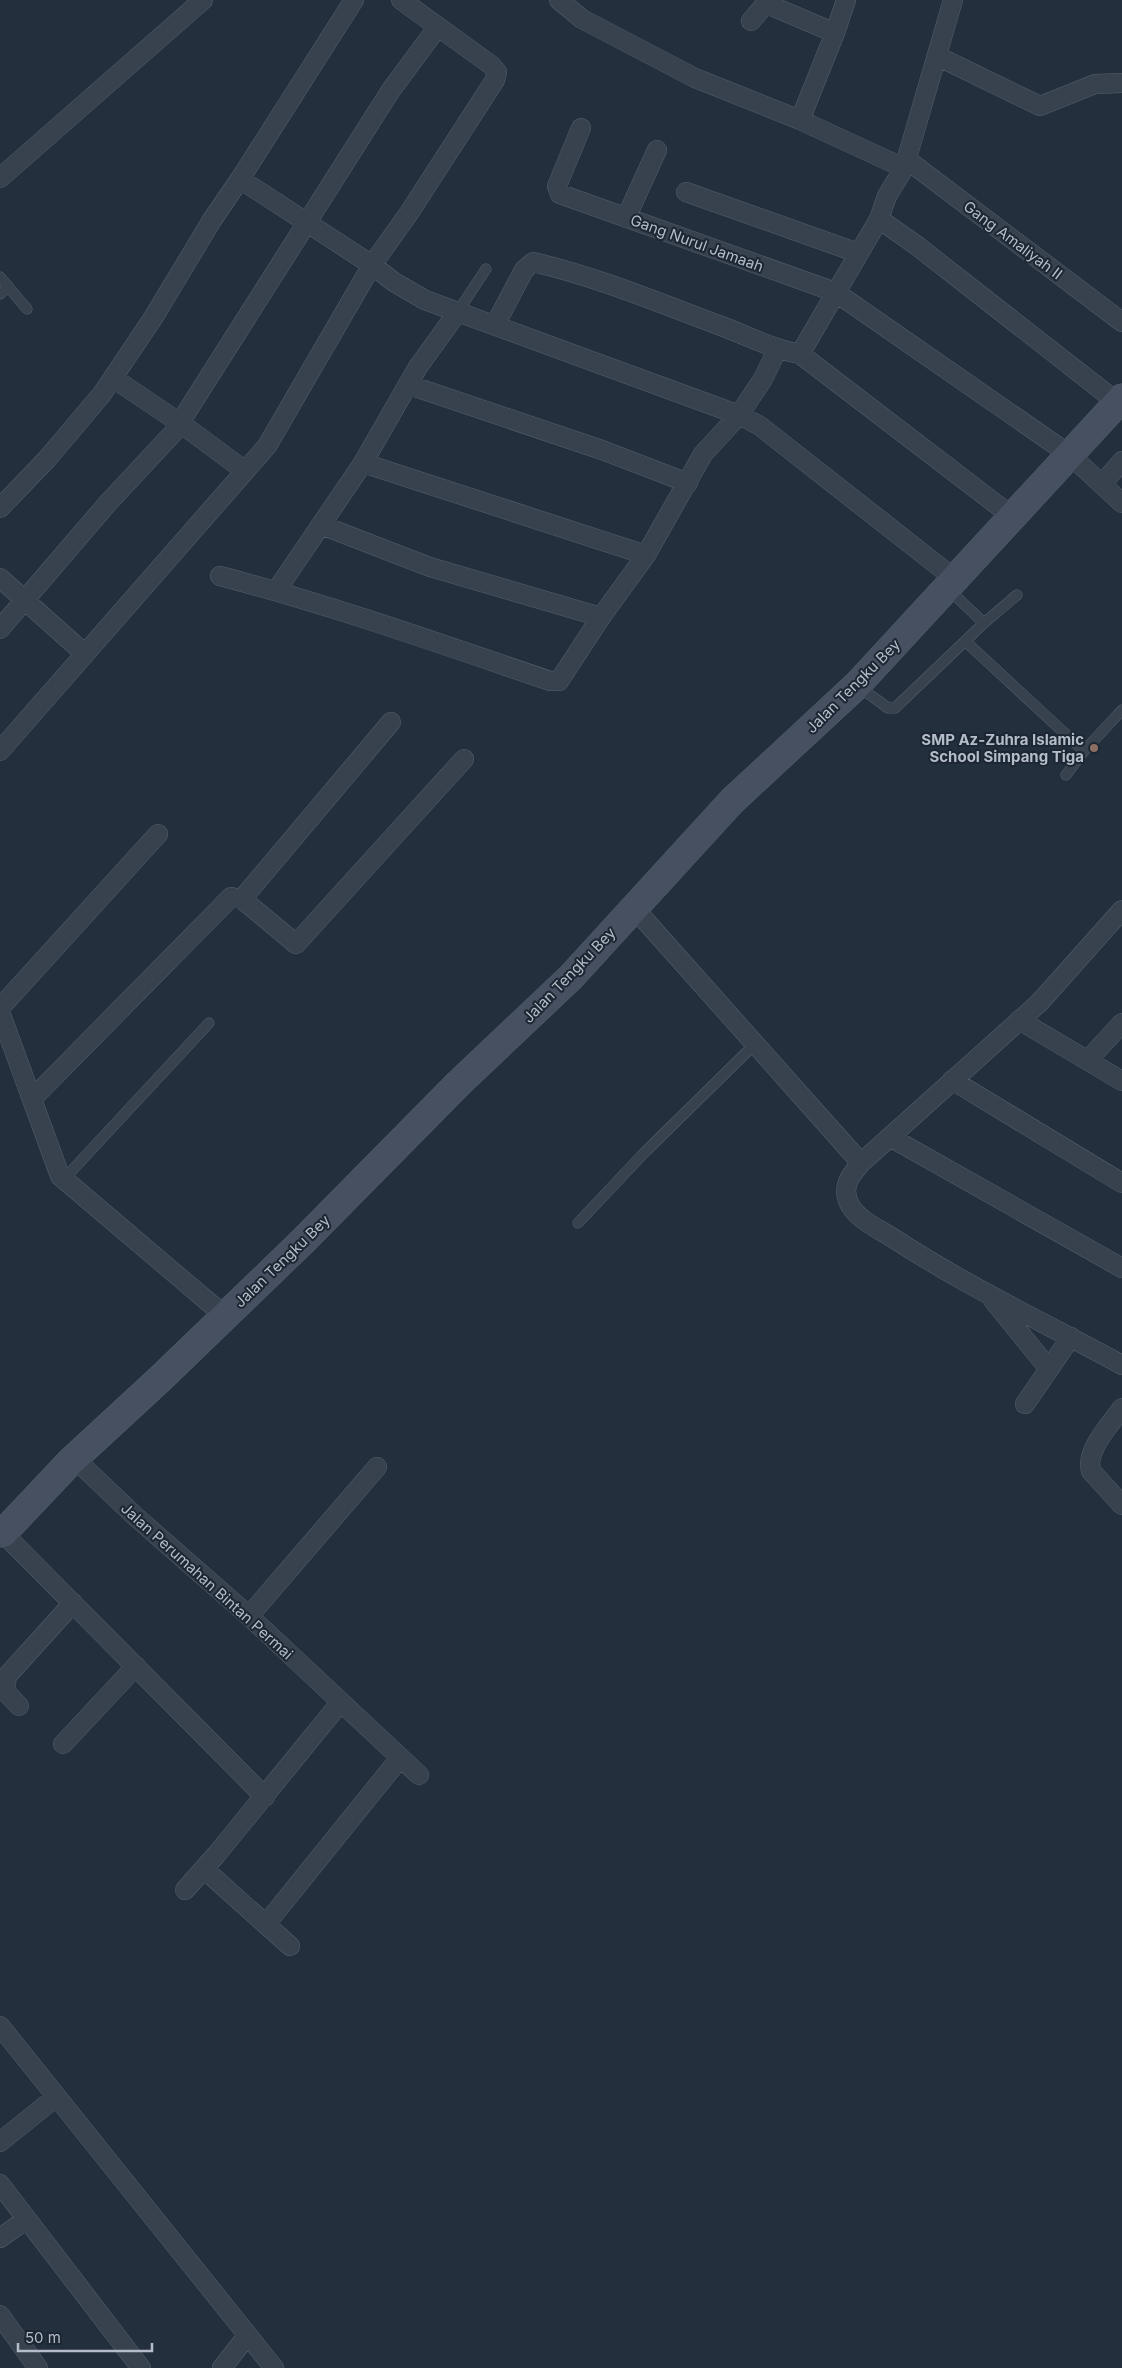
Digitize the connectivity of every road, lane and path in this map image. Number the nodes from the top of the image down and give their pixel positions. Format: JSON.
{"nodes":[{"id":1,"x":203,"y":0,"type":"edge"},
{"id":2,"x":354,"y":0,"type":"edge"},
{"id":3,"x":560,"y":0,"type":"edge"},
{"id":4,"x":846,"y":0,"type":"edge"},
{"id":5,"x":953,"y":0,"type":"edge"},
{"id":6,"x":410,"y":2,"type":"edge"},
{"id":7,"x":768,"y":2,"type":"edge"},
{"id":8,"x":751,"y":21,"type":"dead end"},
{"id":9,"x":437,"y":28,"type":"junction"},
{"id":10,"x":835,"y":33,"type":"junction"},
{"id":11,"x":937,"y":56,"type":"junction"},
{"id":12,"x":1122,"y":83,"type":"edge"},
{"id":13,"x":800,"y":120,"type":"junction"},
{"id":14,"x":580,"y":128,"type":"dead end"},
{"id":15,"x":657,"y":150,"type":"dead end"},
{"id":16,"x":904,"y":168,"type":"junction"},
{"id":17,"x":0,"y":178,"type":"edge"},
{"id":18,"x":240,"y":179,"type":"junction"},
{"id":19,"x":686,"y":192,"type":"dead end"},
{"id":20,"x":626,"y":218,"type":"junction"},
{"id":21,"x":879,"y":220,"type":"junction"},
{"id":22,"x":306,"y":222,"type":"junction"},
{"id":23,"x":858,"y":253,"type":"junction"},
{"id":24,"x":372,"y":265,"type":"junction"},
{"id":25,"x":486,"y":269,"type":"dead end"},
{"id":26,"x":0,"y":277,"type":"edge"},
{"id":27,"x":8,"y":286,"type":"junction"},
{"id":28,"x":835,"y":292,"type":"junction"},
{"id":29,"x":0,"y":294,"type":"edge"},
{"id":30,"x":27,"y":308,"type":"dead end"},
{"id":31,"x":457,"y":313,"type":"junction"},
{"id":32,"x":1122,"y":322,"type":"edge"},
{"id":33,"x":495,"y":325,"type":"junction"},
{"id":34,"x":777,"y":350,"type":"junction"},
{"id":35,"x":800,"y":354,"type":"junction"},
{"id":36,"x":113,"y":378,"type":"junction"},
{"id":37,"x":409,"y":385,"type":"junction"},
{"id":38,"x":1121,"y":402,"type":"edge"},
{"id":39,"x":739,"y":415,"type":"junction"},
{"id":40,"x":179,"y":422,"type":"junction"},
{"id":41,"x":1070,"y":455,"type":"junction"},
{"id":42,"x":1122,"y":461,"type":"edge"},
{"id":43,"x":363,"y":463,"type":"junction"},
{"id":44,"x":245,"y":471,"type":"junction"},
{"id":45,"x":688,"y":483,"type":"junction"},
{"id":46,"x":1102,"y":484,"type":"junction"},
{"id":47,"x":1122,"y":503,"type":"edge"},
{"id":48,"x":0,"y":508,"type":"edge"},
{"id":49,"x":1013,"y":517,"type":"junction"},
{"id":50,"x":321,"y":525,"type":"junction"},
{"id":51,"x":646,"y":555,"type":"junction"},
{"id":52,"x":220,"y":576,"type":"dead end"},
{"id":53,"x":0,"y":578,"type":"edge"},
{"id":54,"x":951,"y":584,"type":"junction"},
{"id":55,"x":276,"y":590,"type":"junction"},
{"id":56,"x":1017,"y":594,"type":"dead end"},
{"id":57,"x":25,"y":600,"type":"junction"},
{"id":58,"x":601,"y":617,"type":"junction"},
{"id":59,"x":984,"y":622,"type":"junction"},
{"id":60,"x":0,"y":629,"type":"edge"},
{"id":61,"x":965,"y":641,"type":"junction"},
{"id":62,"x":85,"y":654,"type":"junction"},
{"id":63,"x":857,"y":686,"type":"junction"},
{"id":64,"x":1122,"y":710,"type":"edge"},
{"id":65,"x":391,"y":722,"type":"dead end"},
{"id":66,"x":0,"y":751,"type":"edge"},
{"id":67,"x":1084,"y":751,"type":"junction"},
{"id":68,"x":464,"y":760,"type":"dead end"},
{"id":69,"x":1066,"y":775,"type":"dead end"},
{"id":70,"x":158,"y":834,"type":"dead end"},
{"id":71,"x":242,"y":899,"type":"junction"},
{"id":72,"x":634,"y":908,"type":"junction"},
{"id":73,"x":1122,"y":910,"type":"edge"},
{"id":74,"x":0,"y":1008,"type":"edge"},
{"id":75,"x":0,"y":1012,"type":"edge"},
{"id":76,"x":1019,"y":1020,"type":"junction"},
{"id":77,"x":209,"y":1023,"type":"dead end"},
{"id":78,"x":1122,"y":1023,"type":"edge"},
{"id":79,"x":755,"y":1044,"type":"junction"},
{"id":80,"x":8,"y":1058,"type":"edge"},
{"id":81,"x":1088,"y":1060,"type":"junction"},
{"id":82,"x":952,"y":1080,"type":"junction"},
{"id":83,"x":1122,"y":1081,"type":"edge"},
{"id":84,"x":32,"y":1099,"type":"junction"},
{"id":85,"x":890,"y":1137,"type":"junction"},
{"id":86,"x":861,"y":1164,"type":"junction"},
{"id":87,"x":64,"y":1179,"type":"junction"},
{"id":88,"x":1122,"y":1183,"type":"edge"},
{"id":89,"x":578,"y":1223,"type":"dead end"},
{"id":90,"x":1122,"y":1268,"type":"edge"},
{"id":91,"x":989,"y":1295,"type":"junction"},
{"id":92,"x":225,"y":1316,"type":"junction"},
{"id":93,"x":1071,"y":1337,"type":"junction"},
{"id":94,"x":1122,"y":1365,"type":"edge"},
{"id":95,"x":1048,"y":1369,"type":"junction"},
{"id":96,"x":1025,"y":1404,"type":"dead end"},
{"id":97,"x":1122,"y":1408,"type":"edge"},
{"id":98,"x":74,"y":1458,"type":"junction"},
{"id":99,"x":377,"y":1467,"type":"dead end"},
{"id":100,"x":1122,"y":1505,"type":"edge"},
{"id":101,"x":1,"y":1532,"type":"edge"},
{"id":102,"x":73,"y":1603,"type":"junction"},
{"id":103,"x":249,"y":1616,"type":"junction"},
{"id":104,"x":136,"y":1666,"type":"junction"},
{"id":105,"x":340,"y":1703,"type":"junction"},
{"id":106,"x":19,"y":1706,"type":"dead end"},
{"id":107,"x":63,"y":1744,"type":"dead end"},
{"id":108,"x":400,"y":1758,"type":"junction"},
{"id":109,"x":419,"y":1775,"type":"dead end"},
{"id":110,"x":265,"y":1796,"type":"junction"},
{"id":111,"x":204,"y":1868,"type":"junction"},
{"id":112,"x":184,"y":1890,"type":"dead end"},
{"id":113,"x":266,"y":1924,"type":"junction"},
{"id":114,"x":290,"y":1946,"type":"dead end"},
{"id":115,"x":0,"y":2026,"type":"edge"},
{"id":116,"x":56,"y":2097,"type":"junction"},
{"id":117,"x":0,"y":2142,"type":"edge"},
{"id":118,"x":0,"y":2184,"type":"edge"},
{"id":119,"x":27,"y":2219,"type":"junction"},
{"id":120,"x":0,"y":2238,"type":"edge"},
{"id":121,"x":0,"y":2315,"type":"edge"},
{"id":122,"x":246,"y":2336,"type":"junction"},
{"id":123,"x":38,"y":2368,"type":"edge"},
{"id":124,"x":141,"y":2368,"type":"edge"},
{"id":125,"x":222,"y":2368,"type":"edge"},
{"id":126,"x":274,"y":2368,"type":"edge"}],
"edges":[{"from":1,"to":17,"type":"street"},
{"from":2,"to":18,"type":"street"},
{"from":3,"to":13,"type":"street"},
{"from":4,"to":10,"type":"street"},
{"from":5,"to":11,"type":"street"},
{"from":6,"to":9,"type":"street"},
{"from":7,"to":8,"type":"street"},
{"from":7,"to":10,"type":"street"},
{"from":9,"to":22,"type":"street"},
{"from":9,"to":24,"type":"street"},
{"from":10,"to":13,"type":"street"},
{"from":11,"to":12,"type":"street"},
{"from":11,"to":16,"type":"street"},
{"from":13,"to":16,"type":"street"},
{"from":14,"to":20,"type":"street","name":"Gang Nurul Jamaah"},
{"from":15,"to":20,"type":"street"},
{"from":16,"to":21,"type":"street"},
{"from":16,"to":32,"type":"street","name":"Gang Amaliyah II"},
{"from":18,"to":22,"type":"street"},
{"from":18,"to":36,"type":"street"},
{"from":19,"to":23,"type":"street"},
{"from":20,"to":28,"type":"street","name":"Gang Nurul Jamaah"},
{"from":21,"to":23,"type":"street"},
{"from":21,"to":38,"type":"street"},
{"from":22,"to":24,"type":"street"},
{"from":22,"to":40,"type":"street"},
{"from":23,"to":28,"type":"street"},
{"from":24,"to":31,"type":"street"},
{"from":24,"to":44,"type":"street"},
{"from":25,"to":31,"type":"lane"},
{"from":26,"to":27,"type":"lane"},
{"from":27,"to":29,"type":"lane"},
{"from":27,"to":30,"type":"lane"},
{"from":28,"to":35,"type":"street"},
{"from":28,"to":41,"type":"street","name":"Gang Nurul Jamaah"},
{"from":31,"to":33,"type":"street"},
{"from":31,"to":37,"type":"street"},
{"from":33,"to":34,"type":"street"},
{"from":33,"to":39,"type":"street"},
{"from":34,"to":35,"type":"street"},
{"from":34,"to":39,"type":"street"},
{"from":35,"to":49,"type":"street"},
{"from":36,"to":40,"type":"street"},
{"from":36,"to":48,"type":"street"},
{"from":37,"to":43,"type":"street"},
{"from":37,"to":45,"type":"street"},
{"from":38,"to":41,"type":"main road","name":"Jalan Tengku Bey"},
{"from":39,"to":45,"type":"street"},
{"from":39,"to":54,"type":"street"},
{"from":40,"to":44,"type":"street"},
{"from":40,"to":57,"type":"street"},
{"from":41,"to":46,"type":"street","name":"Gang Nurul Jamaah"},
{"from":41,"to":49,"type":"main road","name":"Jalan Tengku Bey"},
{"from":42,"to":46,"type":"street"},
{"from":43,"to":50,"type":"street"},
{"from":43,"to":51,"type":"street"},
{"from":44,"to":62,"type":"street"},
{"from":45,"to":51,"type":"street"},
{"from":46,"to":47,"type":"street","name":"Gang Nurul Jamaah"},
{"from":49,"to":54,"type":"main road","name":"Jalan Tengku Bey"},
{"from":50,"to":55,"type":"street"},
{"from":50,"to":58,"type":"street"},
{"from":51,"to":58,"type":"street"},
{"from":52,"to":55,"type":"street"},
{"from":53,"to":57,"type":"street"},
{"from":54,"to":59,"type":"lane"},
{"from":54,"to":63,"type":"main road","name":"Jalan Tengku Bey"},
{"from":55,"to":58,"type":"street"},
{"from":56,"to":59,"type":"lane"},
{"from":57,"to":60,"type":"street"},
{"from":57,"to":62,"type":"street"},
{"from":59,"to":61,"type":"lane"},
{"from":61,"to":63,"type":"lane"},
{"from":61,"to":67,"type":"lane"},
{"from":62,"to":66,"type":"street"},
{"from":63,"to":72,"type":"main road","name":"Jalan Tengku Bey"},
{"from":64,"to":67,"type":"lane"},
{"from":65,"to":71,"type":"street"},
{"from":67,"to":69,"type":"lane"},
{"from":68,"to":71,"type":"street"},
{"from":70,"to":74,"type":"street"},
{"from":71,"to":84,"type":"street"},
{"from":72,"to":79,"type":"street"},
{"from":72,"to":92,"type":"main road","name":"Jalan Tengku Bey"},
{"from":73,"to":76,"type":"street"},
{"from":75,"to":80,"type":"street"},
{"from":76,"to":81,"type":"street"},
{"from":76,"to":82,"type":"street"},
{"from":77,"to":87,"type":"lane"},
{"from":78,"to":81,"type":"street"},
{"from":79,"to":86,"type":"street"},
{"from":79,"to":89,"type":"lane"},
{"from":80,"to":84,"type":"street"},
{"from":81,"to":83,"type":"street"},
{"from":82,"to":85,"type":"street"},
{"from":82,"to":88,"type":"street"},
{"from":84,"to":87,"type":"street"},
{"from":85,"to":86,"type":"street"},
{"from":85,"to":90,"type":"street"},
{"from":86,"to":91,"type":"street"},
{"from":87,"to":92,"type":"street"},
{"from":91,"to":93,"type":"street"},
{"from":91,"to":95,"type":"street"},
{"from":92,"to":98,"type":"main road","name":"Jalan Tengku Bey"},
{"from":93,"to":94,"type":"street"},
{"from":93,"to":95,"type":"street"},
{"from":95,"to":96,"type":"street"},
{"from":97,"to":100,"type":"street"},
{"from":98,"to":101,"type":"main road","name":"Jalan Tengku Bey"},
{"from":98,"to":103,"type":"street","name":"Jalan Perumahan Bintan Permai"},
{"from":99,"to":103,"type":"street"},
{"from":101,"to":102,"type":"street"},
{"from":102,"to":104,"type":"street"},
{"from":102,"to":106,"type":"street"},
{"from":103,"to":105,"type":"street","name":"Jalan Perumahan Bintan Permai"},
{"from":104,"to":107,"type":"street"},
{"from":104,"to":110,"type":"street"},
{"from":105,"to":108,"type":"street","name":"Jalan Perumahan Bintan Permai"},
{"from":105,"to":110,"type":"street"},
{"from":108,"to":109,"type":"street","name":"Jalan Perumahan Bintan Permai"},
{"from":108,"to":113,"type":"street"},
{"from":110,"to":111,"type":"street"},
{"from":111,"to":112,"type":"street"},
{"from":111,"to":113,"type":"street"},
{"from":113,"to":114,"type":"street"},
{"from":115,"to":116,"type":"street"},
{"from":116,"to":117,"type":"street"},
{"from":116,"to":122,"type":"street"},
{"from":118,"to":119,"type":"street"},
{"from":119,"to":120,"type":"street"},
{"from":119,"to":124,"type":"street"},
{"from":121,"to":123,"type":"street"},
{"from":122,"to":125,"type":"street"},
{"from":122,"to":126,"type":"street"}]}
